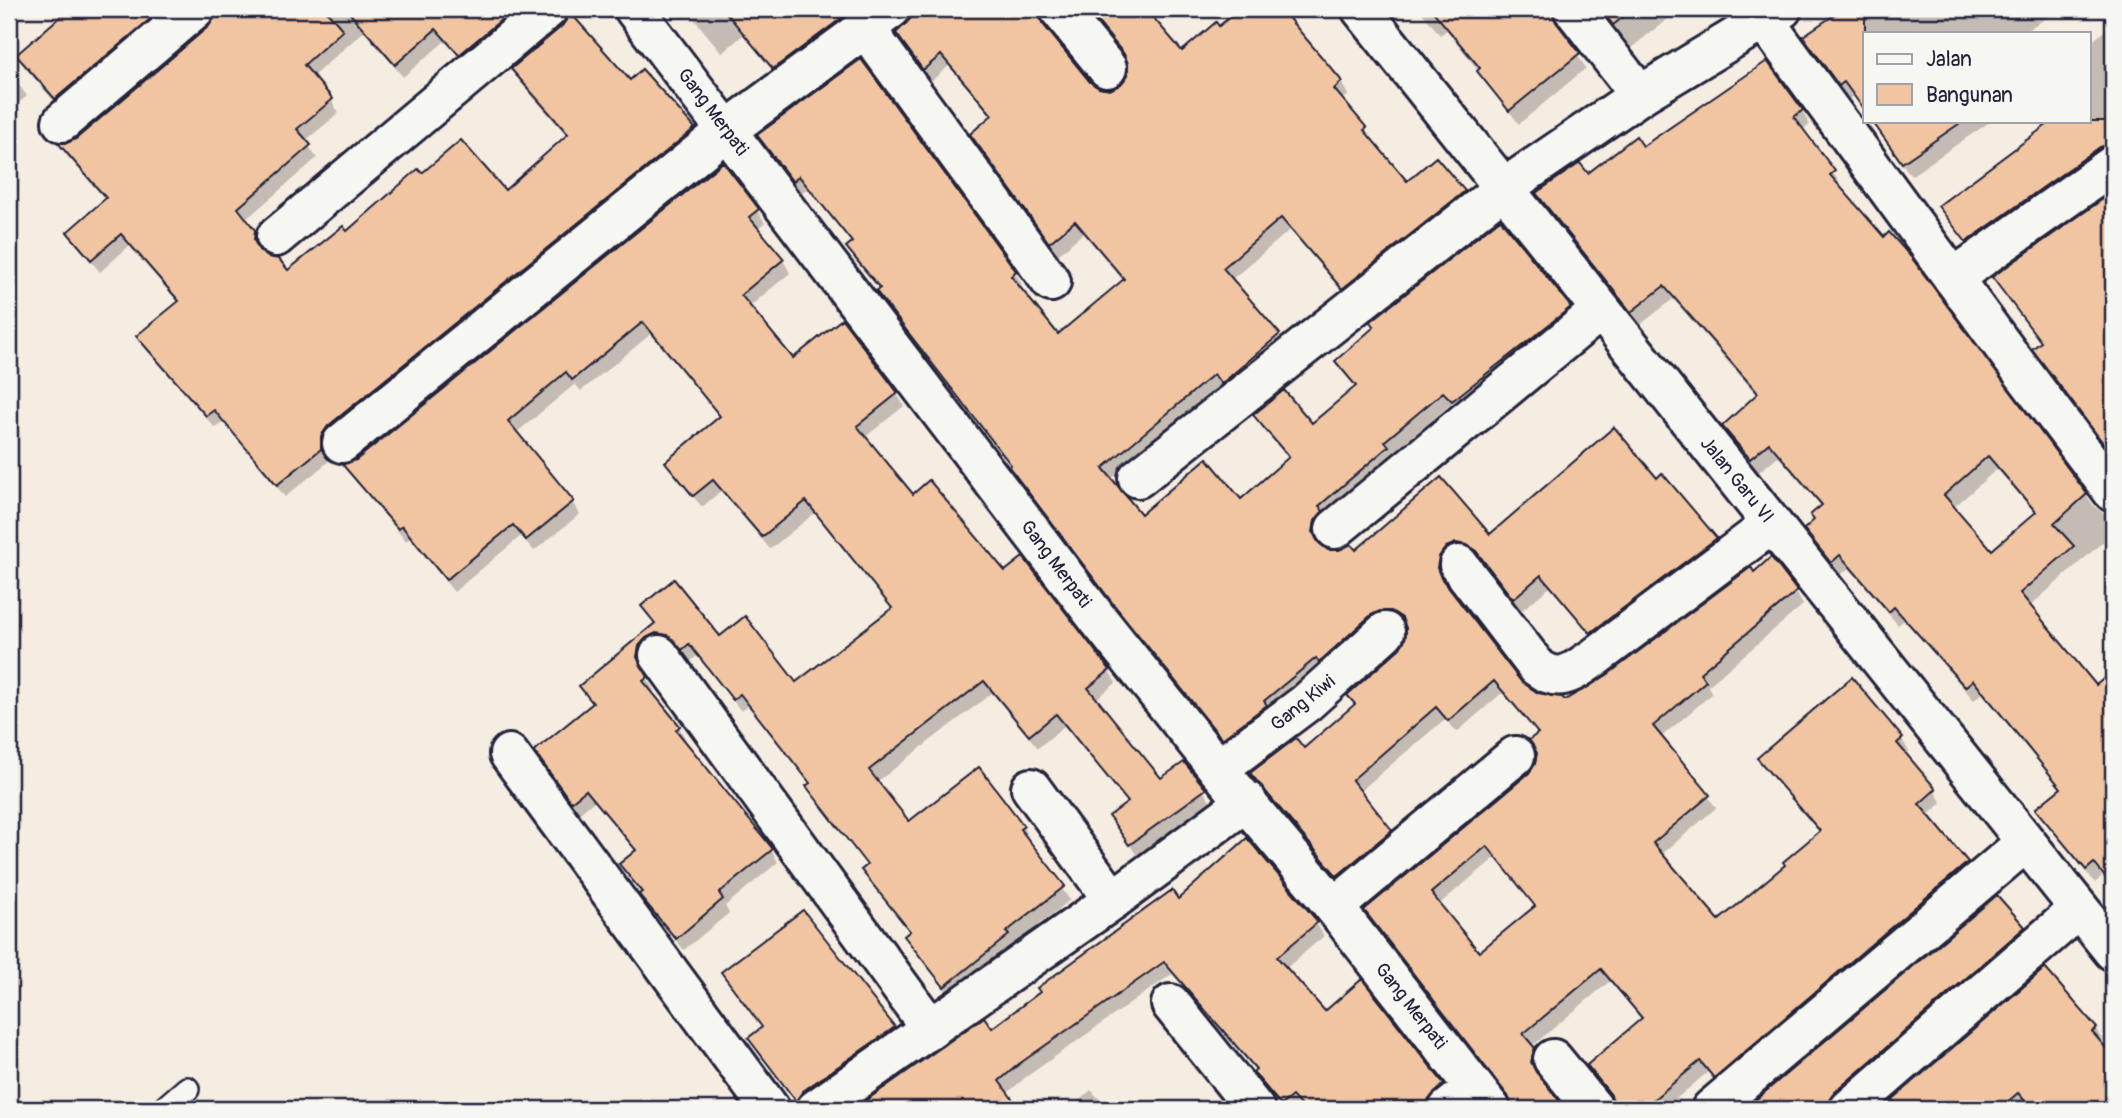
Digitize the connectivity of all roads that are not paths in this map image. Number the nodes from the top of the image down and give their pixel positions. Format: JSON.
{"nodes":[{"id":1,"x":195,"y":9,"type":"edge"},
{"id":2,"x":548,"y":9,"type":"edge"},
{"id":3,"x":634,"y":9,"type":"edge"},
{"id":4,"x":1059,"y":9,"type":"edge"},
{"id":5,"x":1360,"y":9,"type":"edge"},
{"id":6,"x":1573,"y":9,"type":"edge"},
{"id":7,"x":1773,"y":14,"type":"edge"},
{"id":8,"x":878,"y":19,"type":"edge"},
{"id":9,"x":1107,"y":68,"type":"dead end"},
{"id":10,"x":1640,"y":95,"type":"junction"},
{"id":11,"x":62,"y":122,"type":"dead end"},
{"id":12,"x":727,"y":130,"type":"junction"},
{"id":13,"x":2113,"y":166,"type":"edge"},
{"id":14,"x":1504,"y":188,"type":"junction"},
{"id":15,"x":276,"y":237,"type":"dead end"},
{"id":16,"x":1953,"y":278,"type":"junction"},
{"id":17,"x":1051,"y":282,"type":"dead end"},
{"id":18,"x":1601,"y":310,"type":"junction"},
{"id":19,"x":342,"y":443,"type":"dead end"},
{"id":20,"x":1138,"y":478,"type":"dead end"},
{"id":21,"x":2113,"y":492,"type":"edge"},
{"id":22,"x":1772,"y":524,"type":"junction"},
{"id":23,"x":1335,"y":529,"type":"dead end"},
{"id":24,"x":1459,"y":565,"type":"dead end"},
{"id":25,"x":1385,"y":632,"type":"dead end"},
{"id":26,"x":659,"y":655,"type":"dead end"},
{"id":27,"x":509,"y":754,"type":"dead end"},
{"id":28,"x":1515,"y":756,"type":"dead end"},
{"id":29,"x":1218,"y":769,"type":"junction"},
{"id":30,"x":1031,"y":788,"type":"dead end"},
{"id":31,"x":1247,"y":801,"type":"junction"},
{"id":32,"x":2025,"y":843,"type":"junction"},
{"id":33,"x":1113,"y":900,"type":"junction"},
{"id":34,"x":1334,"y":907,"type":"junction"},
{"id":35,"x":2079,"y":909,"type":"junction"},
{"id":36,"x":2113,"y":951,"type":"edge"},
{"id":37,"x":1171,"y":1004,"type":"dead end"},
{"id":38,"x":931,"y":1029,"type":"junction"},
{"id":39,"x":1553,"y":1059,"type":"dead end"},
{"id":40,"x":187,"y":1089,"type":"dead end"},
{"id":41,"x":1471,"y":1102,"type":"edge"},
{"id":42,"x":164,"y":1109,"type":"edge"},
{"id":43,"x":770,"y":1109,"type":"edge"},
{"id":44,"x":816,"y":1109,"type":"edge"},
{"id":45,"x":1255,"y":1109,"type":"edge"},
{"id":46,"x":1594,"y":1109,"type":"edge"},
{"id":47,"x":1711,"y":1109,"type":"edge"},
{"id":48,"x":1849,"y":1109,"type":"edge"}],
"edges":[{"from":1,"to":11,"type":"street"},
{"from":2,"to":15,"type":"street"},
{"from":3,"to":12,"type":"street","name":"Gang Merpati"},
{"from":4,"to":9,"type":"street"},
{"from":5,"to":14,"type":"street","name":"Jalan Garu VI"},
{"from":6,"to":10,"type":"street"},
{"from":7,"to":10,"type":"street"},
{"from":7,"to":16,"type":"street"},
{"from":8,"to":12,"type":"street"},
{"from":8,"to":17,"type":"street"},
{"from":10,"to":14,"type":"street"},
{"from":12,"to":19,"type":"street"},
{"from":12,"to":29,"type":"street","name":"Gang Merpati"},
{"from":13,"to":16,"type":"street"},
{"from":14,"to":18,"type":"street","name":"Jalan Garu VI"},
{"from":14,"to":20,"type":"street"},
{"from":16,"to":21,"type":"street"},
{"from":18,"to":22,"type":"street","name":"Jalan Garu VI"},
{"from":18,"to":23,"type":"street"},
{"from":22,"to":24,"type":"street"},
{"from":22,"to":32,"type":"street","name":"Jalan Garu VI"},
{"from":25,"to":29,"type":"street","name":"Gang Kiwi"},
{"from":26,"to":38,"type":"street"},
{"from":27,"to":43,"type":"street"},
{"from":28,"to":34,"type":"street"},
{"from":29,"to":31,"type":"street","name":"Gang Merpati"},
{"from":30,"to":33,"type":"street"},
{"from":31,"to":33,"type":"street"},
{"from":31,"to":34,"type":"street","name":"Gang Merpati"},
{"from":32,"to":35,"type":"street","name":"Jalan Garu VI"},
{"from":32,"to":47,"type":"street"},
{"from":33,"to":38,"type":"street"},
{"from":34,"to":41,"type":"street","name":"Gang Merpati"},
{"from":35,"to":36,"type":"street","name":"Jalan Garu VI"},
{"from":35,"to":48,"type":"street"},
{"from":37,"to":45,"type":"street"},
{"from":38,"to":44,"type":"street"},
{"from":39,"to":46,"type":"street"},
{"from":40,"to":42,"type":"lane"}]}
